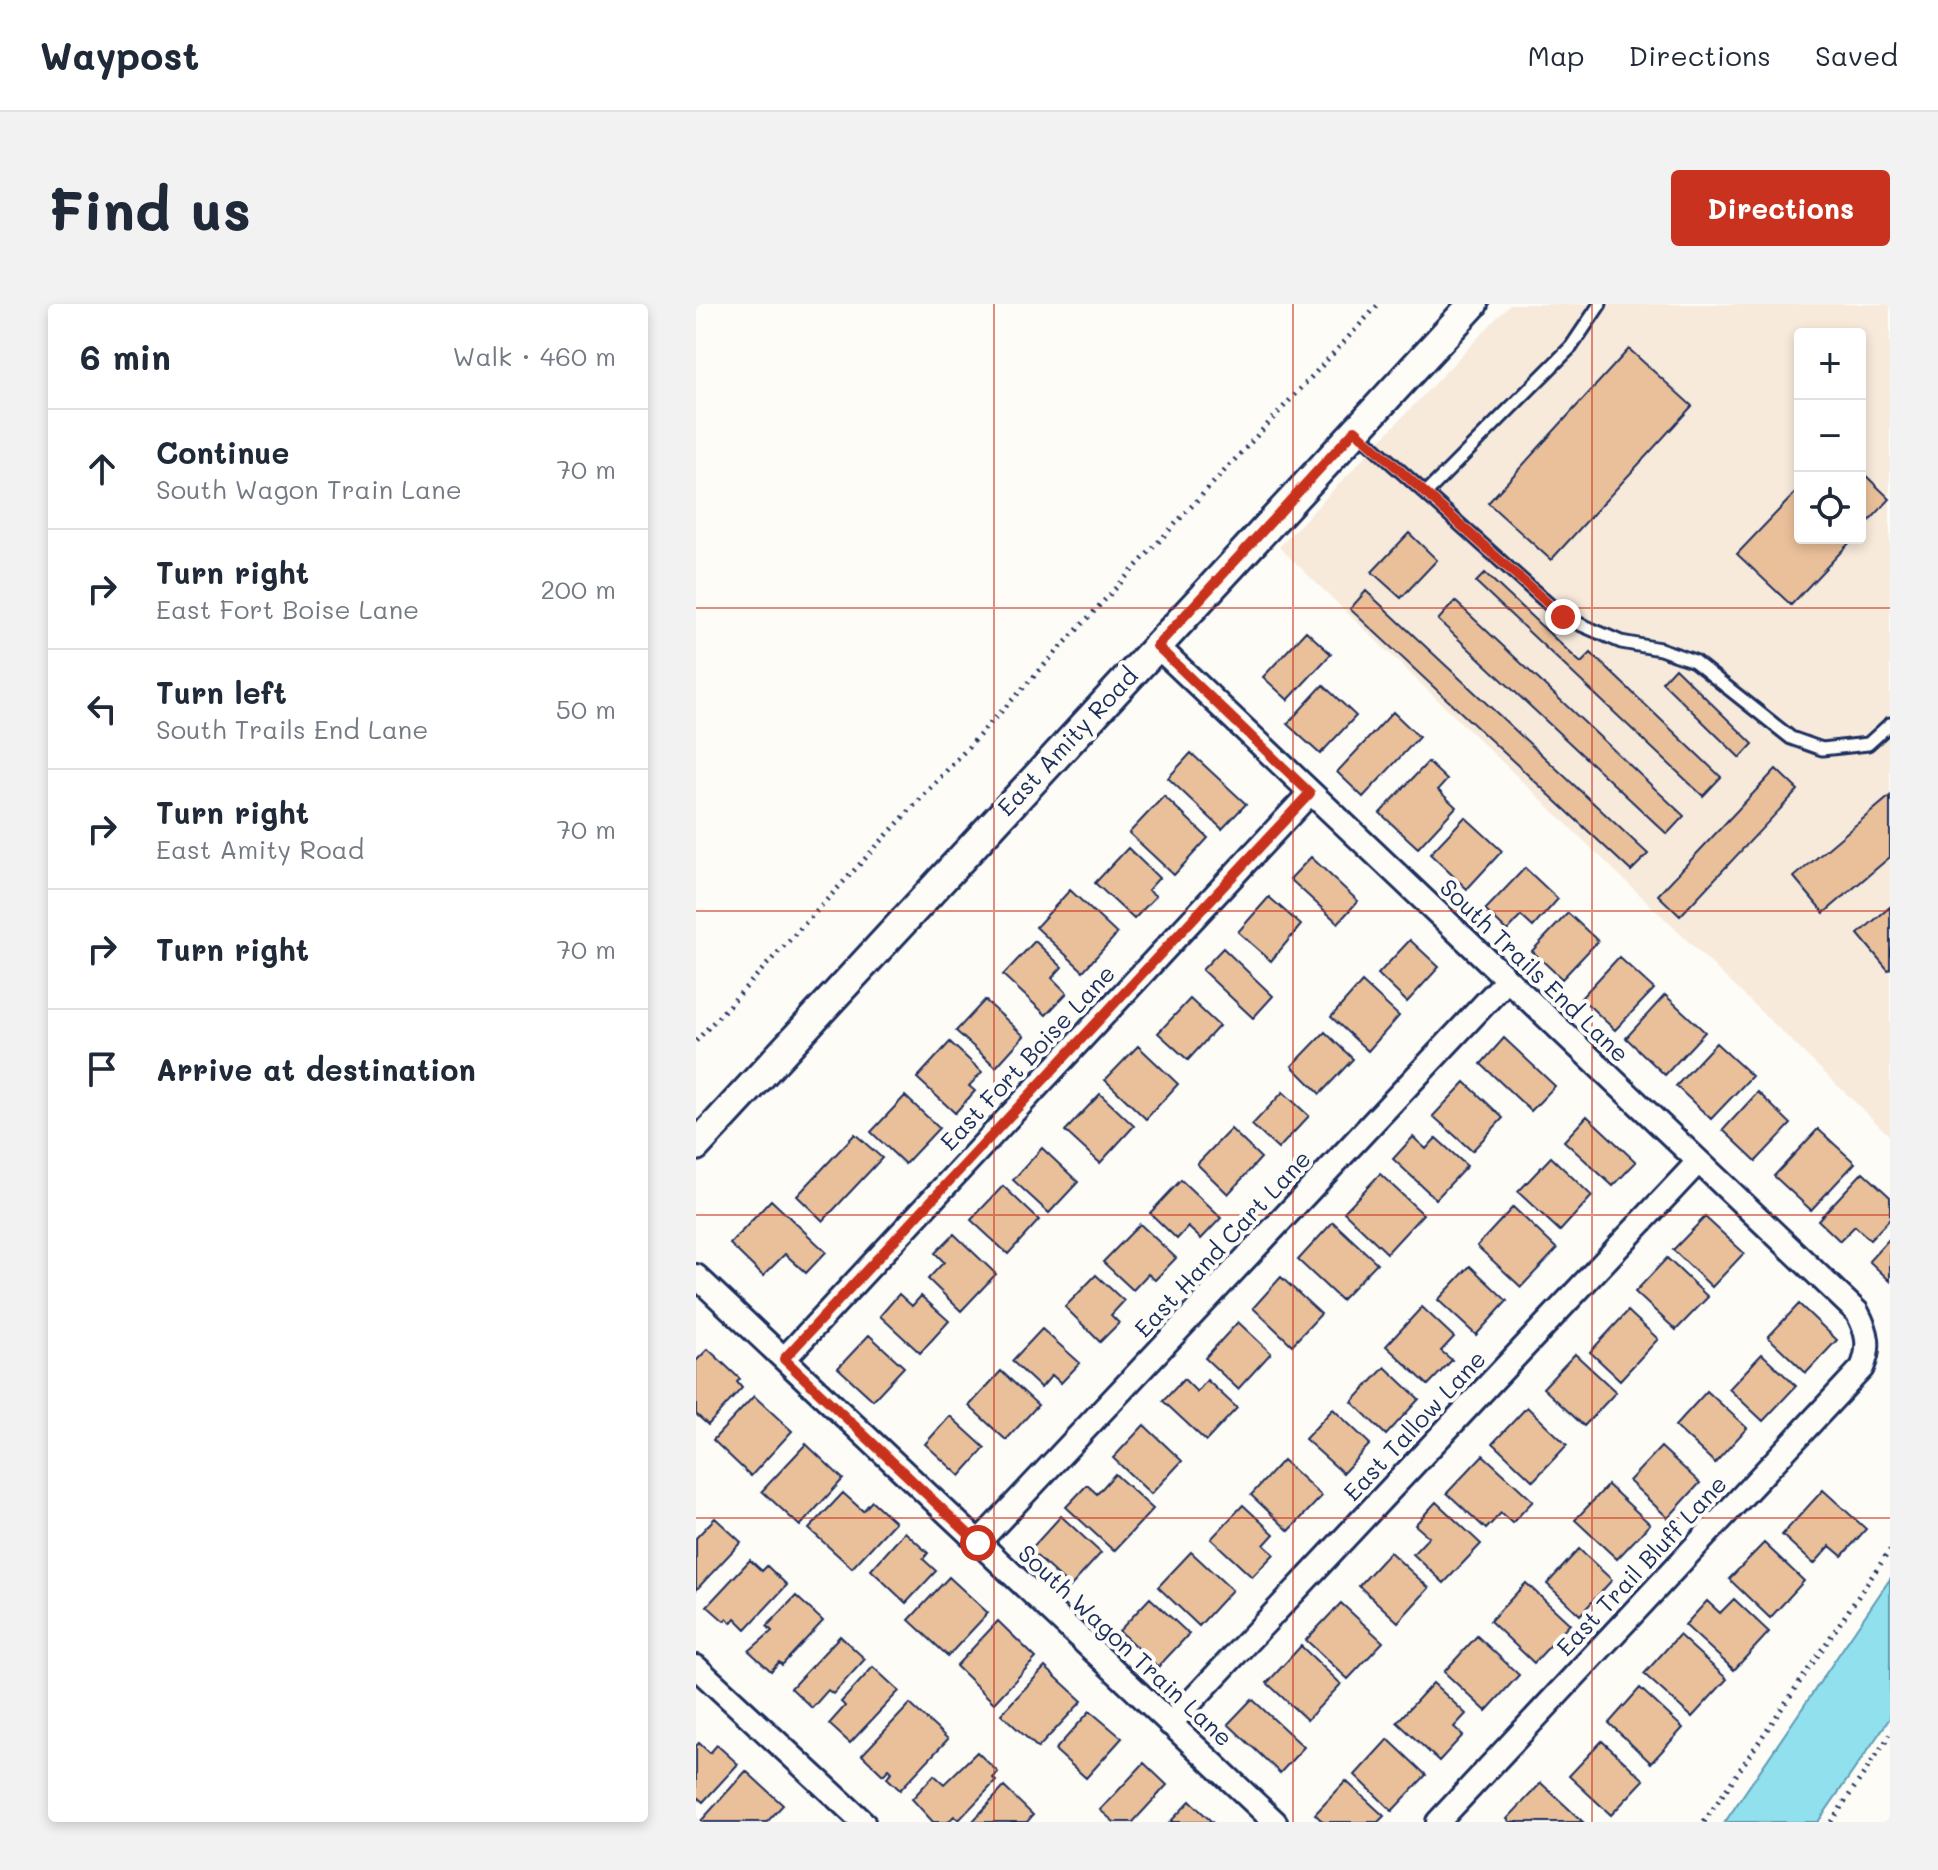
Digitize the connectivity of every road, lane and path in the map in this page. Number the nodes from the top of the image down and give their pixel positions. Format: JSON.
{"nodes":[{"id":1,"x":1379,"y":304,"type":"edge"},
{"id":2,"x":1473,"y":304,"type":"edge"},
{"id":3,"x":1600,"y":304,"type":"edge"},
{"id":4,"x":1355,"y":430,"type":"junction"},
{"id":5,"x":1426,"y":493,"type":"junction"},
{"id":6,"x":1157,"y":646,"type":"junction"},
{"id":7,"x":1890,"y":724,"type":"edge"},
{"id":8,"x":1310,"y":793,"type":"junction"},
{"id":9,"x":1506,"y":981,"type":"junction"},
{"id":10,"x":696,"y":1041,"type":"edge"},
{"id":11,"x":696,"y":1146,"type":"edge"},
{"id":12,"x":1697,"y":1163,"type":"junction"},
{"id":13,"x":696,"y":1276,"type":"edge"},
{"id":14,"x":1868,"y":1338,"type":"joint"},
{"id":15,"x":784,"y":1359,"type":"junction"},
{"id":16,"x":978,"y":1543,"type":"junction"},
{"id":17,"x":1890,"y":1550,"type":"edge"},
{"id":18,"x":696,"y":1667,"type":"edge"},
{"id":19,"x":1170,"y":1724,"type":"junction"},
{"id":20,"x":1890,"y":1735,"type":"edge"},
{"id":21,"x":863,"y":1822,"type":"edge"},
{"id":22,"x":1275,"y":1822,"type":"edge"},
{"id":23,"x":1438,"y":1822,"type":"edge"},
{"id":24,"x":1704,"y":1822,"type":"edge"},
{"id":25,"x":1831,"y":1822,"type":"edge"}],
"edges":[{"from":1,"to":10,"type":"path"},
{"from":2,"to":4,"type":"street","name":"East Amity Road"},
{"from":3,"to":5,"type":"lane"},
{"from":4,"to":5,"type":"lane"},
{"from":4,"to":6,"type":"street","name":"East Amity Road"},
{"from":5,"to":7,"type":"lane"},
{"from":6,"to":8,"type":"street","name":"South Trails End Lane"},
{"from":6,"to":11,"type":"street","name":"East Amity Road"},
{"from":8,"to":9,"type":"street","name":"South Trails End Lane"},
{"from":8,"to":15,"type":"street","name":"East Fort Boise Lane"},
{"from":9,"to":12,"type":"street","name":"South Trails End Lane"},
{"from":9,"to":16,"type":"street","name":"East Hand Cart Lane"},
{"from":12,"to":14,"type":"street","name":"South Trails End Lane"},
{"from":12,"to":19,"type":"street","name":"East Tallow Lane"},
{"from":13,"to":15,"type":"street","name":"South Wagon Train Lane"},
{"from":14,"to":23,"type":"street","name":"East Trail Bluff Lane"},
{"from":15,"to":16,"type":"street","name":"South Wagon Train Lane"},
{"from":16,"to":19,"type":"street","name":"South Wagon Train Lane"},
{"from":17,"to":24,"type":"path"},
{"from":18,"to":21,"type":"street"},
{"from":19,"to":22,"type":"street","name":"South Wagon Train Lane"},
{"from":20,"to":25,"type":"path"}]}
